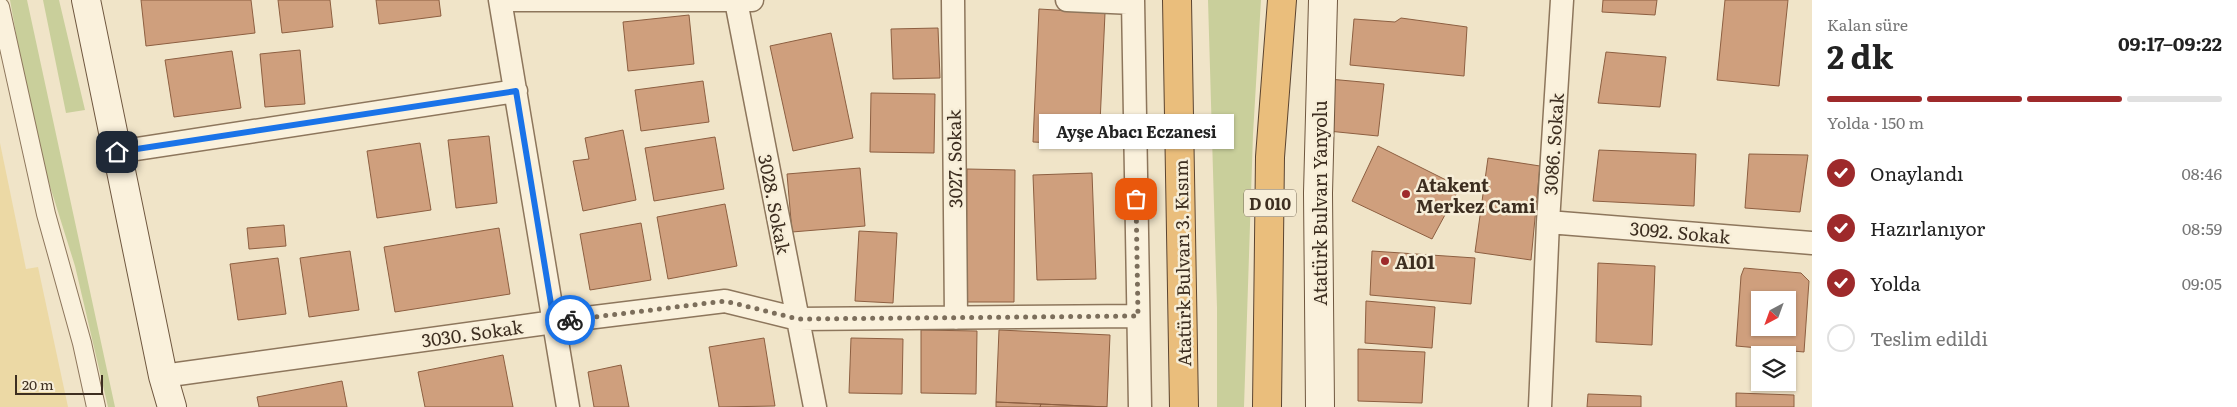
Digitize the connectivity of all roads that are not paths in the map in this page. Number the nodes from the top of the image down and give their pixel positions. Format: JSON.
{"nodes":[{"id":1,"x":86,"y":0,"type":"edge"},
{"id":2,"x":500,"y":0,"type":"edge"},
{"id":3,"x":952,"y":0,"type":"edge"},
{"id":4,"x":1067,"y":0,"type":"edge"},
{"id":5,"x":1177,"y":0,"type":"edge"},
{"id":6,"x":1282,"y":0,"type":"edge"},
{"id":7,"x":1323,"y":0,"type":"edge"},
{"id":8,"x":1562,"y":0,"type":"edge"},
{"id":9,"x":744,"y":1,"type":"edge"},
{"id":10,"x":1133,"y":1,"type":"edge"},
{"id":11,"x":0,"y":6,"type":"edge"},
{"id":12,"x":516,"y":91,"type":"junction"},
{"id":13,"x":117,"y":152,"type":"junction"},
{"id":14,"x":1548,"y":222,"type":"junction"},
{"id":15,"x":1812,"y":243,"type":"edge"},
{"id":16,"x":1138,"y":316,"type":"junction"},
{"id":17,"x":956,"y":318,"type":"junction"},
{"id":18,"x":798,"y":319,"type":"junction"},
{"id":19,"x":554,"y":322,"type":"junction"},
{"id":20,"x":163,"y":376,"type":"junction"},
{"id":21,"x":96,"y":407,"type":"edge"},
{"id":22,"x":172,"y":407,"type":"edge"},
{"id":23,"x":568,"y":407,"type":"edge"},
{"id":24,"x":815,"y":407,"type":"edge"},
{"id":25,"x":1140,"y":407,"type":"edge"},
{"id":26,"x":1184,"y":407,"type":"edge"},
{"id":27,"x":1267,"y":407,"type":"edge"},
{"id":28,"x":1320,"y":407,"type":"edge"},
{"id":29,"x":1540,"y":407,"type":"edge"}],
"edges":[{"from":1,"to":13,"type":"main road"},
{"from":2,"to":9,"type":"street"},
{"from":2,"to":12,"type":"street"},
{"from":3,"to":17,"type":"street","name":"3027. Sokak"},
{"from":4,"to":10,"type":"street"},
{"from":5,"to":26,"type":"highway","name":"Atatürk Bulvarı 3. Kısım"},
{"from":6,"to":27,"type":"highway","number":"D 010"},
{"from":7,"to":28,"type":"main road","name":"Atatürk Bulvarı Yanyolu"},
{"from":8,"to":14,"type":"street","name":"3086. Sokak"},
{"from":9,"to":18,"type":"street","name":"3028. Sokak"},
{"from":10,"to":16,"type":"street"},
{"from":11,"to":21,"type":"street"},
{"from":12,"to":13,"type":"street"},
{"from":12,"to":19,"type":"street"},
{"from":13,"to":20,"type":"main road"},
{"from":14,"to":15,"type":"street","name":"3092. Sokak"},
{"from":14,"to":29,"type":"street","name":"3086. Sokak"},
{"from":16,"to":17,"type":"street","name":"3030. Sokak"},
{"from":16,"to":25,"type":"street"},
{"from":17,"to":18,"type":"street","name":"3030. Sokak"},
{"from":18,"to":19,"type":"street","name":"3030. Sokak"},
{"from":18,"to":24,"type":"street","name":"3028. Sokak"},
{"from":19,"to":20,"type":"street","name":"3030. Sokak"},
{"from":19,"to":23,"type":"street"},
{"from":20,"to":22,"type":"main road"}]}
